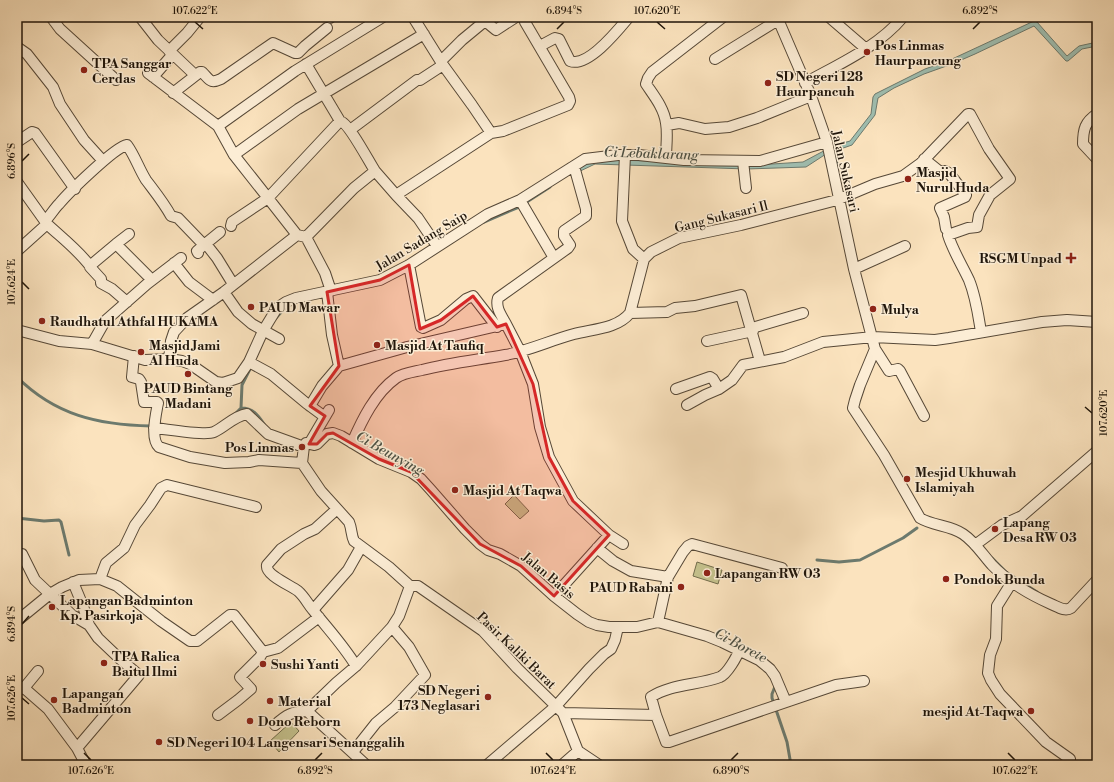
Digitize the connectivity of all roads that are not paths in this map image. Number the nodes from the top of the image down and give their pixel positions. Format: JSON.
{"nodes":[{"id":1,"x":51,"y":17,"type":"edge"},
{"id":2,"x":140,"y":17,"type":"edge"},
{"id":3,"x":200,"y":17,"type":"edge"},
{"id":4,"x":383,"y":17,"type":"edge"},
{"id":5,"x":413,"y":17,"type":"edge"},
{"id":6,"x":629,"y":17,"type":"edge"},
{"id":7,"x":723,"y":17,"type":"edge"},
{"id":8,"x":829,"y":17,"type":"edge"},
{"id":9,"x":903,"y":17,"type":"edge"},
{"id":10,"x":524,"y":18,"type":"edge"},
{"id":11,"x":779,"y":18,"type":"edge"},
{"id":12,"x":483,"y":19,"type":"edge"},
{"id":13,"x":327,"y":28,"type":"dead end"},
{"id":14,"x":424,"y":34,"type":"junction"},
{"id":15,"x":540,"y":46,"type":"junction"},
{"id":16,"x":17,"y":47,"type":"edge"},
{"id":17,"x":865,"y":48,"type":"junction"},
{"id":18,"x":171,"y":52,"type":"junction"},
{"id":19,"x":715,"y":59,"type":"dead end"},
{"id":20,"x":442,"y":63,"type":"junction"},
{"id":21,"x":306,"y":64,"type":"junction"},
{"id":22,"x":195,"y":75,"type":"junction"},
{"id":23,"x":116,"y":80,"type":"dead end"},
{"id":24,"x":805,"y":83,"type":"junction"},
{"id":25,"x":173,"y":93,"type":"junction"},
{"id":26,"x":811,"y":96,"type":"junction"},
{"id":27,"x":1097,"y":114,"type":"edge"},
{"id":28,"x":340,"y":121,"type":"junction"},
{"id":29,"x":667,"y":125,"type":"junction"},
{"id":30,"x":218,"y":126,"type":"junction"},
{"id":31,"x":350,"y":130,"type":"junction"},
{"id":32,"x":491,"y":133,"type":"junction"},
{"id":33,"x":17,"y":142,"type":"edge"},
{"id":34,"x":827,"y":143,"type":"junction"},
{"id":35,"x":234,"y":155,"type":"junction"},
{"id":36,"x":666,"y":158,"type":"junction"},
{"id":37,"x":924,"y":159,"type":"junction"},
{"id":38,"x":625,"y":160,"type":"junction"},
{"id":39,"x":1097,"y":160,"type":"edge"},
{"id":40,"x":103,"y":161,"type":"junction"},
{"id":41,"x":743,"y":165,"type":"junction"},
{"id":42,"x":575,"y":169,"type":"junction"},
{"id":43,"x":376,"y":171,"type":"junction"},
{"id":44,"x":17,"y":182,"type":"edge"},
{"id":45,"x":746,"y":188,"type":"dead end"},
{"id":46,"x":75,"y":189,"type":"junction"},
{"id":47,"x":396,"y":195,"type":"junction"},
{"id":48,"x":268,"y":198,"type":"junction"},
{"id":49,"x":839,"y":200,"type":"junction"},
{"id":50,"x":522,"y":203,"type":"junction"},
{"id":51,"x":46,"y":223,"type":"junction"},
{"id":52,"x":231,"y":226,"type":"dead end"},
{"id":53,"x":946,"y":229,"type":"dead end"},
{"id":54,"x":220,"y":232,"type":"dead end"},
{"id":55,"x":129,"y":234,"type":"dead end"},
{"id":56,"x":302,"y":236,"type":"junction"},
{"id":57,"x":116,"y":244,"type":"junction"},
{"id":58,"x":437,"y":246,"type":"junction"},
{"id":59,"x":905,"y":246,"type":"dead end"},
{"id":60,"x":202,"y":247,"type":"junction"},
{"id":61,"x":17,"y":251,"type":"edge"},
{"id":62,"x":554,"y":258,"type":"junction"},
{"id":63,"x":644,"y":259,"type":"junction"},
{"id":64,"x":90,"y":266,"type":"junction"},
{"id":65,"x":409,"y":268,"type":"junction"},
{"id":66,"x":854,"y":268,"type":"junction"},
{"id":67,"x":152,"y":280,"type":"junction"},
{"id":68,"x":233,"y":284,"type":"junction"},
{"id":69,"x":224,"y":292,"type":"junction"},
{"id":70,"x":328,"y":293,"type":"junction"},
{"id":71,"x":213,"y":300,"type":"junction"},
{"id":72,"x":127,"y":302,"type":"junction"},
{"id":73,"x":630,"y":313,"type":"junction"},
{"id":74,"x":803,"y":314,"type":"dead end"},
{"id":75,"x":1097,"y":322,"type":"edge"},
{"id":76,"x":501,"y":326,"type":"junction"},
{"id":77,"x":17,"y":330,"type":"edge"},
{"id":78,"x":752,"y":330,"type":"junction"},
{"id":79,"x":265,"y":332,"type":"junction"},
{"id":80,"x":981,"y":332,"type":"junction"},
{"id":81,"x":872,"y":337,"type":"junction"},
{"id":82,"x":279,"y":339,"type":"dead end"},
{"id":83,"x":707,"y":341,"type":"dead end"},
{"id":84,"x":92,"y":344,"type":"junction"},
{"id":85,"x":876,"y":349,"type":"junction"},
{"id":86,"x":520,"y":351,"type":"junction"},
{"id":87,"x":134,"y":356,"type":"junction"},
{"id":88,"x":169,"y":359,"type":"junction"},
{"id":89,"x":760,"y":361,"type":"junction"},
{"id":90,"x":252,"y":363,"type":"junction"},
{"id":91,"x":339,"y":366,"type":"junction"},
{"id":92,"x":676,"y":389,"type":"dead end"},
{"id":93,"x":720,"y":389,"type":"junction"},
{"id":94,"x":687,"y":405,"type":"dead end"},
{"id":95,"x":310,"y":406,"type":"junction"},
{"id":96,"x":924,"y":416,"type":"dead end"},
{"id":97,"x":154,"y":428,"type":"junction"},
{"id":98,"x":352,"y":443,"type":"junction"},
{"id":99,"x":306,"y":445,"type":"junction"},
{"id":100,"x":1097,"y":451,"type":"edge"},
{"id":101,"x":302,"y":463,"type":"junction"},
{"id":102,"x":256,"y":507,"type":"dead end"},
{"id":103,"x":337,"y":509,"type":"junction"},
{"id":104,"x":609,"y":535,"type":"junction"},
{"id":105,"x":622,"y":544,"type":"dead end"},
{"id":106,"x":975,"y":545,"type":"junction"},
{"id":107,"x":360,"y":547,"type":"junction"},
{"id":108,"x":597,"y":548,"type":"junction"},
{"id":109,"x":17,"y":554,"type":"edge"},
{"id":110,"x":782,"y":568,"type":"dead end"},
{"id":111,"x":668,"y":577,"type":"junction"},
{"id":112,"x":100,"y":579,"type":"junction"},
{"id":113,"x":1097,"y":580,"type":"edge"},
{"id":114,"x":73,"y":582,"type":"junction"},
{"id":115,"x":1012,"y":582,"type":"junction"},
{"id":116,"x":410,"y":586,"type":"junction"},
{"id":117,"x":50,"y":594,"type":"junction"},
{"id":118,"x":554,"y":596,"type":"junction"},
{"id":119,"x":316,"y":614,"type":"junction"},
{"id":120,"x":17,"y":621,"type":"edge"},
{"id":121,"x":658,"y":622,"type":"junction"},
{"id":122,"x":89,"y":625,"type":"junction"},
{"id":123,"x":392,"y":627,"type":"junction"},
{"id":124,"x":618,"y":627,"type":"junction"},
{"id":125,"x":263,"y":652,"type":"junction"},
{"id":126,"x":738,"y":652,"type":"junction"},
{"id":127,"x":356,"y":666,"type":"junction"},
{"id":128,"x":38,"y":671,"type":"dead end"},
{"id":129,"x":864,"y":681,"type":"dead end"},
{"id":130,"x":20,"y":688,"type":"edge"},
{"id":131,"x":780,"y":704,"type":"junction"},
{"id":132,"x":560,"y":709,"type":"junction"},
{"id":133,"x":307,"y":711,"type":"junction"},
{"id":134,"x":218,"y":715,"type":"dead end"},
{"id":135,"x":656,"y":715,"type":"junction"},
{"id":136,"x":275,"y":725,"type":"dead end"},
{"id":137,"x":77,"y":748,"type":"junction"},
{"id":138,"x":353,"y":752,"type":"junction"},
{"id":139,"x":578,"y":752,"type":"junction"},
{"id":140,"x":1070,"y":759,"type":"dead end"},
{"id":141,"x":86,"y":765,"type":"edge"},
{"id":142,"x":366,"y":765,"type":"edge"},
{"id":143,"x":487,"y":765,"type":"edge"},
{"id":144,"x":562,"y":765,"type":"edge"},
{"id":145,"x":599,"y":765,"type":"edge"}],
"edges":[{"from":1,"to":23,"type":"street"},
{"from":2,"to":18,"type":"street"},
{"from":3,"to":18,"type":"street"},
{"from":4,"to":21,"type":"street"},
{"from":5,"to":14,"type":"street"},
{"from":6,"to":15,"type":"street"},
{"from":7,"to":29,"type":"street"},
{"from":8,"to":17,"type":"street"},
{"from":9,"to":17,"type":"street"},
{"from":10,"to":12,"type":"street"},
{"from":10,"to":15,"type":"street"},
{"from":11,"to":19,"type":"street"},
{"from":11,"to":24,"type":"street","name":"Jalan Sukasari"},
{"from":12,"to":20,"type":"street"},
{"from":13,"to":22,"type":"street"},
{"from":14,"to":20,"type":"street"},
{"from":14,"to":35,"type":"street"},
{"from":15,"to":32,"type":"street"},
{"from":16,"to":40,"type":"street"},
{"from":17,"to":24,"type":"street"},
{"from":18,"to":22,"type":"street"},
{"from":18,"to":25,"type":"street"},
{"from":20,"to":31,"type":"street"},
{"from":20,"to":32,"type":"street"},
{"from":21,"to":28,"type":"street"},
{"from":21,"to":30,"type":"street"},
{"from":22,"to":25,"type":"street"},
{"from":24,"to":26,"type":"street","name":"Jalan Sukasari"},
{"from":25,"to":30,"type":"street"},
{"from":26,"to":29,"type":"street"},
{"from":26,"to":34,"type":"street","name":"Jalan Sukasari"},
{"from":27,"to":39,"type":"street"},
{"from":28,"to":31,"type":"street"},
{"from":28,"to":48,"type":"street"},
{"from":29,"to":36,"type":"street"},
{"from":30,"to":35,"type":"street"},
{"from":31,"to":43,"type":"street"},
{"from":32,"to":47,"type":"street"},
{"from":33,"to":46,"type":"street"},
{"from":34,"to":41,"type":"street","name":"Jalan Sadang Saip"},
{"from":34,"to":49,"type":"street","name":"Jalan Sukasari"},
{"from":35,"to":48,"type":"street"},
{"from":36,"to":38,"type":"street","name":"Jalan Sadang Saip"},
{"from":36,"to":41,"type":"street","name":"Jalan Sadang Saip"},
{"from":37,"to":49,"type":"street","name":"Gang Sukasari Il"},
{"from":37,"to":53,"type":"street"},
{"from":37,"to":80,"type":"street","name":"Gang Sukasari Il"},
{"from":38,"to":42,"type":"street","name":"Jalan Sadang Saip"},
{"from":38,"to":63,"type":"street"},
{"from":40,"to":46,"type":"street"},
{"from":40,"to":60,"type":"street"},
{"from":41,"to":45,"type":"street"},
{"from":42,"to":50,"type":"street","name":"Jalan Sadang Saip"},
{"from":42,"to":62,"type":"street"},
{"from":43,"to":47,"type":"street"},
{"from":43,"to":56,"type":"street"},
{"from":44,"to":51,"type":"street"},
{"from":46,"to":51,"type":"street"},
{"from":47,"to":58,"type":"street"},
{"from":48,"to":52,"type":"street"},
{"from":48,"to":56,"type":"street"},
{"from":49,"to":63,"type":"street","name":"Gang Sukasari Il"},
{"from":49,"to":66,"type":"street","name":"Jalan Sukasari"},
{"from":50,"to":58,"type":"street","name":"Jalan Sadang Saip"},
{"from":50,"to":62,"type":"street"},
{"from":51,"to":61,"type":"street"},
{"from":51,"to":64,"type":"street"},
{"from":54,"to":60,"type":"street"},
{"from":55,"to":57,"type":"street"},
{"from":56,"to":68,"type":"street"},
{"from":56,"to":70,"type":"street"},
{"from":57,"to":64,"type":"street"},
{"from":57,"to":67,"type":"street"},
{"from":58,"to":65,"type":"street","name":"Jalan Sadang Saip"},
{"from":59,"to":66,"type":"street"},
{"from":60,"to":68,"type":"street"},
{"from":62,"to":76,"type":"street"},
{"from":63,"to":73,"type":"street"},
{"from":64,"to":72,"type":"street"},
{"from":65,"to":70,"type":"street","name":"Jalan Sadang Saip"},
{"from":65,"to":76,"type":"street"},
{"from":66,"to":81,"type":"street","name":"Jalan Sukasari"},
{"from":67,"to":71,"type":"street"},
{"from":67,"to":72,"type":"street"},
{"from":68,"to":69,"type":"street"},
{"from":69,"to":71,"type":"street"},
{"from":69,"to":79,"type":"street"},
{"from":70,"to":79,"type":"street","name":"Jalan Sadang Saip"},
{"from":70,"to":91,"type":"street"},
{"from":71,"to":88,"type":"street"},
{"from":72,"to":84,"type":"street"},
{"from":73,"to":78,"type":"street"},
{"from":73,"to":86,"type":"street"},
{"from":74,"to":78,"type":"street"},
{"from":75,"to":80,"type":"street"},
{"from":76,"to":86,"type":"street"},
{"from":76,"to":91,"type":"street"},
{"from":77,"to":84,"type":"street","name":"Jalan Sadang Saip"},
{"from":78,"to":83,"type":"street"},
{"from":78,"to":89,"type":"street"},
{"from":79,"to":82,"type":"street"},
{"from":79,"to":90,"type":"street","name":"Jalan Sadang Saip"},
{"from":80,"to":81,"type":"street"},
{"from":81,"to":85,"type":"street","name":"Jalan Sukasari"},
{"from":81,"to":89,"type":"street"},
{"from":84,"to":87,"type":"street","name":"Jalan Sadang Saip"},
{"from":85,"to":96,"type":"street","name":"Jalan Sukasari"},
{"from":85,"to":106,"type":"street"},
{"from":86,"to":98,"type":"street"},
{"from":86,"to":104,"type":"street"},
{"from":87,"to":88,"type":"street","name":"Jalan Sadang Saip"},
{"from":87,"to":97,"type":"street"},
{"from":88,"to":90,"type":"street","name":"Jalan Sadang Saip"},
{"from":89,"to":93,"type":"street"},
{"from":90,"to":95,"type":"street"},
{"from":91,"to":95,"type":"street"},
{"from":92,"to":93,"type":"street"},
{"from":93,"to":94,"type":"street"},
{"from":95,"to":99,"type":"street"},
{"from":97,"to":99,"type":"street"},
{"from":97,"to":101,"type":"street"},
{"from":98,"to":99,"type":"street","name":"Jalan Basis"},
{"from":98,"to":118,"type":"street","name":"Jalan Basis"},
{"from":99,"to":101,"type":"street"},
{"from":100,"to":106,"type":"street"},
{"from":101,"to":103,"type":"street"},
{"from":102,"to":112,"type":"street"},
{"from":103,"to":107,"type":"street"},
{"from":103,"to":119,"type":"street"},
{"from":104,"to":105,"type":"street"},
{"from":104,"to":108,"type":"street"},
{"from":106,"to":115,"type":"street"},
{"from":107,"to":116,"type":"street","name":"Pasir Kaliki Barat"},
{"from":107,"to":119,"type":"street"},
{"from":108,"to":111,"type":"street"},
{"from":108,"to":118,"type":"street"},
{"from":109,"to":117,"type":"street"},
{"from":110,"to":111,"type":"street"},
{"from":111,"to":121,"type":"street"},
{"from":112,"to":114,"type":"street"},
{"from":112,"to":125,"type":"street"},
{"from":113,"to":115,"type":"street"},
{"from":114,"to":117,"type":"street"},
{"from":114,"to":122,"type":"street"},
{"from":115,"to":140,"type":"street"},
{"from":116,"to":123,"type":"street"},
{"from":116,"to":132,"type":"street","name":"Pasir Kaliki Barat"},
{"from":117,"to":120,"type":"street"},
{"from":117,"to":122,"type":"street"},
{"from":118,"to":124,"type":"street","name":"Jalan Basis"},
{"from":119,"to":125,"type":"street"},
{"from":119,"to":127,"type":"street"},
{"from":121,"to":124,"type":"street","name":"Jalan Basis"},
{"from":121,"to":126,"type":"street","name":"Jalan Basis"},
{"from":122,"to":137,"type":"street"},
{"from":123,"to":127,"type":"street"},
{"from":123,"to":138,"type":"street"},
{"from":124,"to":132,"type":"street"},
{"from":125,"to":134,"type":"street"},
{"from":126,"to":131,"type":"street","name":"Jalan Basis"},
{"from":126,"to":135,"type":"street"},
{"from":127,"to":133,"type":"street"},
{"from":128,"to":130,"type":"street"},
{"from":129,"to":131,"type":"street"},
{"from":130,"to":137,"type":"street"},
{"from":131,"to":135,"type":"street"},
{"from":132,"to":135,"type":"street"},
{"from":132,"to":139,"type":"street"},
{"from":132,"to":143,"type":"street"},
{"from":133,"to":136,"type":"street"},
{"from":133,"to":138,"type":"street"},
{"from":137,"to":141,"type":"street"},
{"from":138,"to":142,"type":"street"},
{"from":139,"to":144,"type":"street"},
{"from":139,"to":145,"type":"street"}]}
